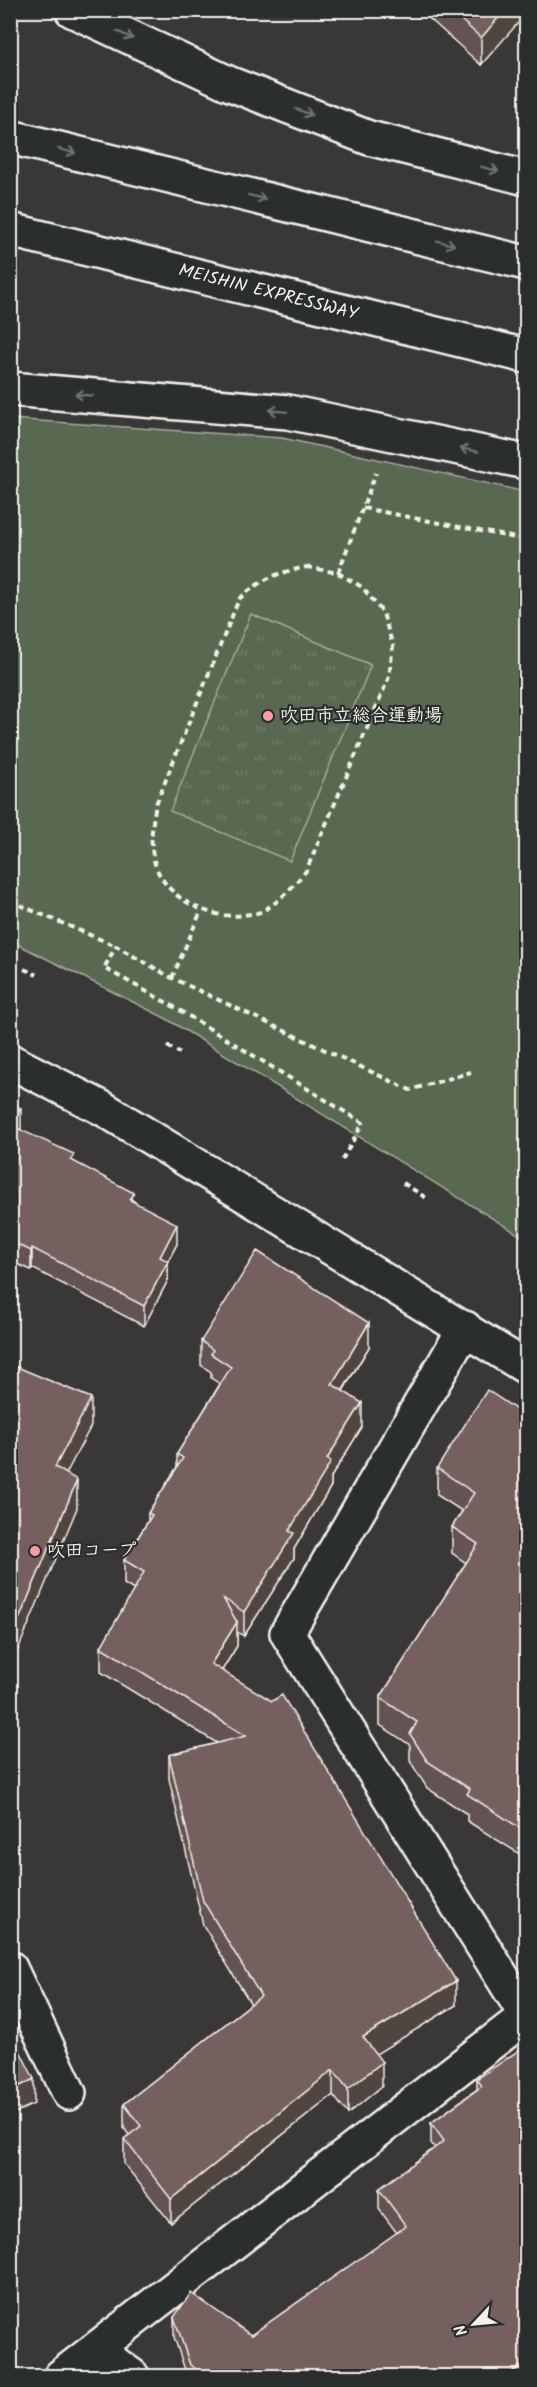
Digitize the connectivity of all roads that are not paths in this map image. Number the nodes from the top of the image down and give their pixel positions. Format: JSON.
{"nodes":[{"id":1,"x":72,"y":10,"type":"edge"},
{"id":2,"x":10,"y":137,"type":"edge"},
{"id":3,"x":526,"y":178,"type":"edge"},
{"id":4,"x":10,"y":230,"type":"edge"},
{"id":5,"x":10,"y":247,"type":"edge"},
{"id":6,"x":526,"y":262,"type":"edge"},
{"id":7,"x":526,"y":358,"type":"edge"},
{"id":8,"x":10,"y":389,"type":"edge"},
{"id":9,"x":526,"y":462,"type":"edge"},
{"id":10,"x":10,"y":1061,"type":"edge"},
{"id":11,"x":465,"y":1328,"type":"junction"},
{"id":12,"x":526,"y":1367,"type":"edge"},
{"id":13,"x":10,"y":1968,"type":"edge"},
{"id":14,"x":526,"y":2016,"type":"edge"},
{"id":15,"x":69,"y":2093,"type":"dead end"},
{"id":16,"x":96,"y":2350,"type":"junction"},
{"id":17,"x":61,"y":2376,"type":"edge"},
{"id":18,"x":132,"y":2376,"type":"edge"}],
"edges":[{"from":1,"to":3,"type":"main road","one_way":true},
{"from":2,"to":6,"type":"main road","one_way":true},
{"from":4,"to":7,"type":"main road","name":"MEISHIN EXPRESSWAY"},
{"from":5,"to":7,"type":"main road"},
{"from":9,"to":8,"type":"main road","one_way":true},
{"from":10,"to":11,"type":"main road"},
{"from":11,"to":12,"type":"main road"},
{"from":11,"to":14,"type":"main road"},
{"from":13,"to":15,"type":"main road"},
{"from":14,"to":16,"type":"main road"},
{"from":16,"to":17,"type":"main road"},
{"from":16,"to":18,"type":"main road"}]}
